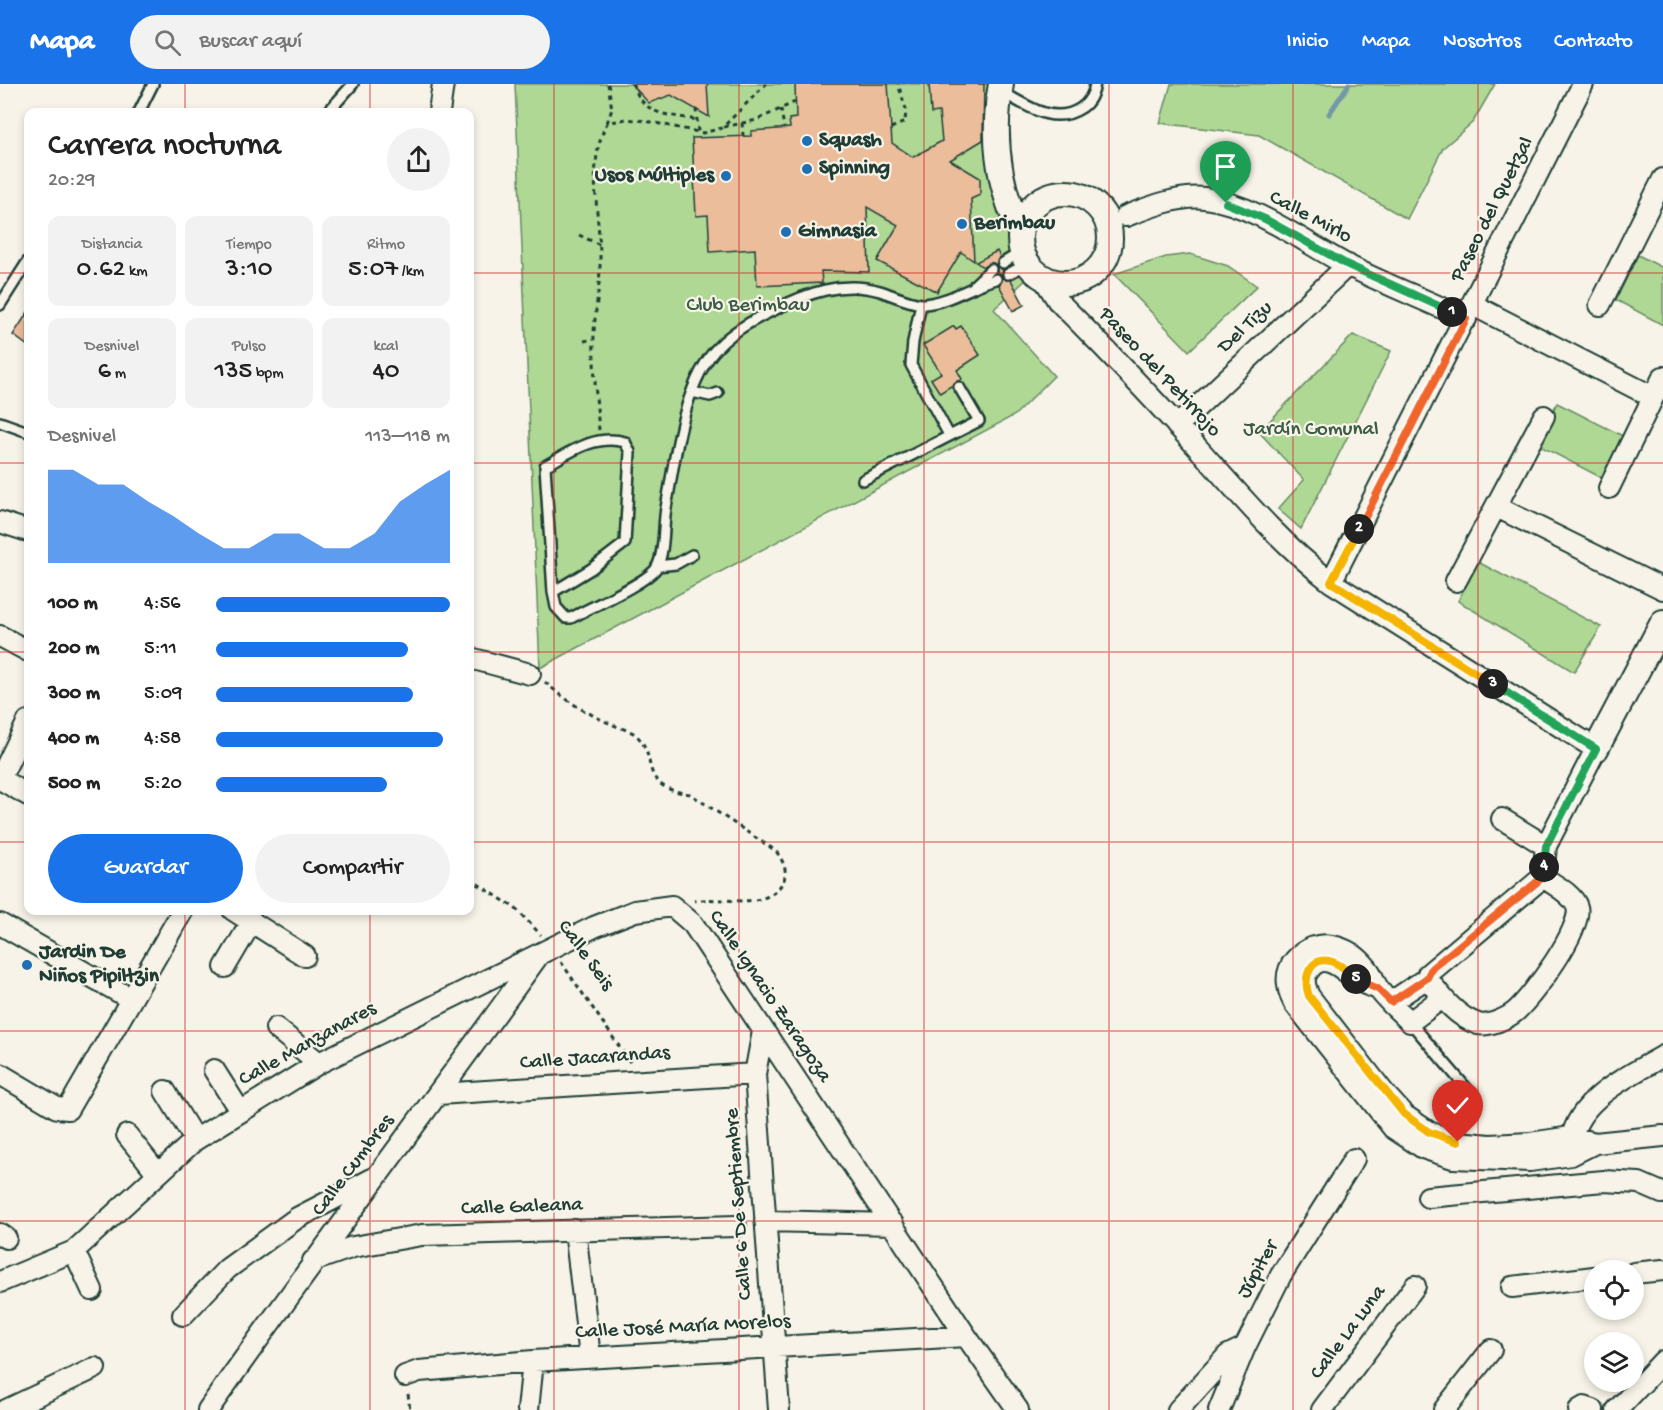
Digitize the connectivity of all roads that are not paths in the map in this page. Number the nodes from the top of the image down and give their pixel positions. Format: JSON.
{"nodes":[{"id":1,"x":153,"y":84,"type":"edge"},
{"id":2,"x":353,"y":84,"type":"edge"},
{"id":3,"x":443,"y":84,"type":"edge"},
{"id":4,"x":1095,"y":84,"type":"edge"},
{"id":5,"x":1583,"y":84,"type":"edge"},
{"id":6,"x":1001,"y":88,"type":"edge"},
{"id":7,"x":141,"y":108,"type":"edge"},
{"id":8,"x":332,"y":108,"type":"edge"},
{"id":9,"x":440,"y":108,"type":"edge"},
{"id":10,"x":1663,"y":179,"type":"edge"},
{"id":11,"x":1658,"y":202,"type":"edge"},
{"id":12,"x":1118,"y":218,"type":"junction"},
{"id":13,"x":1020,"y":261,"type":"junction"},
{"id":14,"x":1348,"y":265,"type":"junction"},
{"id":15,"x":24,"y":267,"type":"edge"},
{"id":16,"x":991,"y":269,"type":"dead end"},
{"id":17,"x":996,"y":279,"type":"dead end"},
{"id":18,"x":973,"y":285,"type":"junction"},
{"id":19,"x":921,"y":304,"type":"junction"},
{"id":20,"x":0,"y":305,"type":"edge"},
{"id":21,"x":1600,"y":305,"type":"dead end"},
{"id":22,"x":1469,"y":312,"type":"junction"},
{"id":23,"x":1663,"y":377,"type":"edge"},
{"id":24,"x":959,"y":387,"type":"dead end"},
{"id":25,"x":692,"y":392,"type":"junction"},
{"id":26,"x":718,"y":393,"type":"dead end"},
{"id":27,"x":1653,"y":398,"type":"junction"},
{"id":28,"x":1544,"y":416,"type":"dead end"},
{"id":29,"x":0,"y":422,"type":"edge"},
{"id":30,"x":1177,"y":426,"type":"junction"},
{"id":31,"x":24,"y":431,"type":"edge"},
{"id":32,"x":949,"y":435,"type":"junction"},
{"id":33,"x":864,"y":480,"type":"dead end"},
{"id":34,"x":1609,"y":488,"type":"dead end"},
{"id":35,"x":1497,"y":507,"type":"junction"},
{"id":36,"x":0,"y":522,"type":"edge"},
{"id":37,"x":24,"y":530,"type":"edge"},
{"id":38,"x":692,"y":555,"type":"dead end"},
{"id":39,"x":657,"y":566,"type":"junction"},
{"id":40,"x":1456,"y":581,"type":"dead end"},
{"id":41,"x":1331,"y":582,"type":"junction"},
{"id":42,"x":1663,"y":589,"type":"edge"},
{"id":43,"x":553,"y":592,"type":"junction"},
{"id":44,"x":1663,"y":622,"type":"edge"},
{"id":45,"x":0,"y":636,"type":"edge"},
{"id":46,"x":24,"y":649,"type":"edge"},
{"id":47,"x":474,"y":659,"type":"edge"},
{"id":48,"x":530,"y":674,"type":"road end"},
{"id":49,"x":24,"y":729,"type":"edge"},
{"id":50,"x":1596,"y":749,"type":"junction"},
{"id":51,"x":0,"y":779,"type":"edge"},
{"id":52,"x":24,"y":793,"type":"edge"},
{"id":53,"x":1502,"y":819,"type":"dead end"},
{"id":54,"x":1546,"y":846,"type":"junction"},
{"id":55,"x":1543,"y":877,"type":"junction"},
{"id":56,"x":672,"y":906,"type":"joint"},
{"id":57,"x":180,"y":915,"type":"edge"},
{"id":58,"x":242,"y":915,"type":"edge"},
{"id":59,"x":252,"y":921,"type":"junction"},
{"id":60,"x":0,"y":924,"type":"edge"},
{"id":61,"x":545,"y":950,"type":"junction"},
{"id":62,"x":305,"y":956,"type":"dead end"},
{"id":63,"x":225,"y":968,"type":"dead end"},
{"id":64,"x":1430,"y":973,"type":"junction"},
{"id":65,"x":1385,"y":996,"type":"junction"},
{"id":66,"x":1442,"y":998,"type":"junction"},
{"id":67,"x":131,"y":999,"type":"junction"},
{"id":68,"x":1410,"y":1022,"type":"junction"},
{"id":69,"x":276,"y":1028,"type":"dead end"},
{"id":70,"x":763,"y":1031,"type":"junction"},
{"id":71,"x":1663,"y":1056,"type":"edge"},
{"id":72,"x":319,"y":1063,"type":"junction"},
{"id":73,"x":214,"y":1070,"type":"dead end"},
{"id":74,"x":0,"y":1074,"type":"edge"},
{"id":75,"x":755,"y":1074,"type":"junction"},
{"id":76,"x":165,"y":1091,"type":"dead end"},
{"id":77,"x":438,"y":1094,"type":"junction"},
{"id":78,"x":1474,"y":1097,"type":"dead end"},
{"id":79,"x":240,"y":1111,"type":"junction"},
{"id":80,"x":127,"y":1135,"type":"dead end"},
{"id":81,"x":1663,"y":1136,"type":"edge"},
{"id":82,"x":195,"y":1140,"type":"junction"},
{"id":83,"x":1571,"y":1146,"type":"junction"},
{"id":84,"x":1354,"y":1160,"type":"dead end"},
{"id":85,"x":158,"y":1174,"type":"junction"},
{"id":86,"x":377,"y":1176,"type":"junction"},
{"id":87,"x":1663,"y":1194,"type":"edge"},
{"id":88,"x":1428,"y":1197,"type":"dead end"},
{"id":89,"x":765,"y":1221,"type":"junction"},
{"id":90,"x":893,"y":1224,"type":"junction"},
{"id":91,"x":736,"y":1226,"type":"dead end"},
{"id":92,"x":575,"y":1230,"type":"junction"},
{"id":93,"x":74,"y":1251,"type":"junction"},
{"id":94,"x":312,"y":1261,"type":"junction"},
{"id":95,"x":1663,"y":1270,"type":"edge"},
{"id":96,"x":1644,"y":1272,"type":"edge"},
{"id":97,"x":1584,"y":1278,"type":"edge"},
{"id":98,"x":0,"y":1282,"type":"edge"},
{"id":99,"x":1415,"y":1286,"type":"dead end"},
{"id":100,"x":1512,"y":1287,"type":"dead end"},
{"id":101,"x":92,"y":1290,"type":"dead end"},
{"id":102,"x":183,"y":1315,"type":"dead end"},
{"id":103,"x":966,"y":1336,"type":"junction"},
{"id":104,"x":775,"y":1346,"type":"junction"},
{"id":105,"x":1245,"y":1347,"type":"junction"},
{"id":106,"x":1491,"y":1350,"type":"dead end"},
{"id":107,"x":590,"y":1358,"type":"junction"},
{"id":108,"x":533,"y":1361,"type":"junction"},
{"id":109,"x":1663,"y":1361,"type":"edge"},
{"id":110,"x":95,"y":1368,"type":"dead end"},
{"id":111,"x":405,"y":1376,"type":"dead end"},
{"id":112,"x":6,"y":1410,"type":"edge"},
{"id":113,"x":208,"y":1410,"type":"edge"},
{"id":114,"x":528,"y":1410,"type":"edge"},
{"id":115,"x":778,"y":1410,"type":"edge"},
{"id":116,"x":1018,"y":1410,"type":"edge"},
{"id":117,"x":1178,"y":1410,"type":"edge"},
{"id":118,"x":1219,"y":1410,"type":"edge"},
{"id":119,"x":1322,"y":1410,"type":"edge"},
{"id":120,"x":1444,"y":1410,"type":"edge"},
{"id":121,"x":1617,"y":1410,"type":"edge"}],
"edges":[{"from":1,"to":7,"type":"lane"},
{"from":2,"to":8,"type":"lane"},
{"from":3,"to":9,"type":"street"},
{"from":4,"to":6,"type":"lane"},
{"from":5,"to":22,"type":"street","name":"Paseo del Quetzal"},
{"from":6,"to":13,"type":"street"},
{"from":10,"to":11,"type":"street"},
{"from":11,"to":21,"type":"street"},
{"from":12,"to":13,"type":"street"},
{"from":12,"to":13,"type":"street"},
{"from":12,"to":14,"type":"street","name":"Calle Mirlo"},
{"from":13,"to":30,"type":"street","name":"Paseo del Petirrojo"},
{"from":14,"to":22,"type":"street","name":"Calle Mirlo"},
{"from":14,"to":30,"type":"street","name":"Del Tizu"},
{"from":15,"to":20,"type":"lane"},
{"from":16,"to":18,"type":"lane"},
{"from":17,"to":18,"type":"lane"},
{"from":18,"to":19,"type":"lane"},
{"from":19,"to":25,"type":"lane"},
{"from":19,"to":32,"type":"lane"},
{"from":22,"to":27,"type":"street","name":"Calle Mirlo"},
{"from":22,"to":41,"type":"street","name":"Paseo del Quetzal"},
{"from":23,"to":27,"type":"street"},
{"from":24,"to":32,"type":"lane"},
{"from":25,"to":26,"type":"lane"},
{"from":25,"to":39,"type":"lane"},
{"from":27,"to":34,"type":"street"},
{"from":28,"to":35,"type":"street"},
{"from":29,"to":31,"type":"lane"},
{"from":30,"to":41,"type":"street","name":"Paseo del Petirrojo"},
{"from":32,"to":33,"type":"lane"},
{"from":35,"to":40,"type":"street"},
{"from":35,"to":42,"type":"street"},
{"from":36,"to":37,"type":"street"},
{"from":38,"to":39,"type":"lane"},
{"from":39,"to":43,"type":"lane"},
{"from":41,"to":50,"type":"street","name":"Paseo del Petirrojo"},
{"from":43,"to":43,"type":"lane"},
{"from":44,"to":50,"type":"street"},
{"from":45,"to":46,"type":"street"},
{"from":47,"to":48,"type":"street"},
{"from":49,"to":51,"type":"street"},
{"from":50,"to":54,"type":"street"},
{"from":51,"to":52,"type":"street"},
{"from":53,"to":54,"type":"street"},
{"from":54,"to":55,"type":"street"},
{"from":55,"to":64,"type":"street"},
{"from":55,"to":66,"type":"street"},
{"from":56,"to":61,"type":"street","name":"Calle Manzanares"},
{"from":56,"to":70,"type":"street","name":"Calle Ignacio Zaragoza"},
{"from":57,"to":67,"type":"street"},
{"from":58,"to":59,"type":"street"},
{"from":59,"to":62,"type":"street"},
{"from":59,"to":63,"type":"street"},
{"from":60,"to":67,"type":"street"},
{"from":61,"to":72,"type":"street","name":"Calle Manzanares"},
{"from":61,"to":77,"type":"street","name":"Calle Cumbres"},
{"from":64,"to":65,"type":"street"},
{"from":64,"to":66,"type":"street"},
{"from":65,"to":68,"type":"street"},
{"from":65,"to":83,"type":"street"},
{"from":66,"to":68,"type":"street"},
{"from":67,"to":74,"type":"street"},
{"from":68,"to":78,"type":"lane"},
{"from":69,"to":72,"type":"street"},
{"from":70,"to":75,"type":"street","name":"Calle 6 De Septiembre"},
{"from":70,"to":90,"type":"street","name":"Calle Ignacio Zaragoza"},
{"from":71,"to":83,"type":"street"},
{"from":72,"to":79,"type":"street","name":"Calle Manzanares"},
{"from":73,"to":79,"type":"street"},
{"from":75,"to":77,"type":"street","name":"Calle Jacarandas"},
{"from":75,"to":89,"type":"street","name":"Calle 6 De Septiembre"},
{"from":76,"to":82,"type":"street"},
{"from":77,"to":86,"type":"street","name":"Calle Cumbres"},
{"from":79,"to":82,"type":"street","name":"Calle Manzanares"},
{"from":80,"to":85,"type":"street"},
{"from":81,"to":83,"type":"street"},
{"from":82,"to":85,"type":"street","name":"Calle Manzanares"},
{"from":84,"to":105,"type":"street","name":"Júpiter"},
{"from":85,"to":93,"type":"street","name":"Calle Manzanares"},
{"from":86,"to":94,"type":"street","name":"Calle Cumbres"},
{"from":86,"to":102,"type":"street"},
{"from":87,"to":88,"type":"street"},
{"from":89,"to":90,"type":"street"},
{"from":89,"to":104,"type":"street","name":"Calle 6 De Septiembre"},
{"from":90,"to":103,"type":"street","name":"Calle Ignacio Zaragoza"},
{"from":91,"to":92,"type":"street","name":"Calle Galeana"},
{"from":92,"to":94,"type":"street","name":"Calle Galeana"},
{"from":92,"to":107,"type":"street"},
{"from":93,"to":98,"type":"street","name":"Calle Manzanares"},
{"from":93,"to":101,"type":"street"},
{"from":94,"to":113,"type":"street","name":"Calle Cumbres"},
{"from":95,"to":96,"type":"street"},
{"from":97,"to":100,"type":"street"},
{"from":99,"to":119,"type":"street","name":"Calle La Luna"},
{"from":103,"to":104,"type":"street","name":"Calle José María Morelos"},
{"from":103,"to":116,"type":"street","name":"Calle Ignacio Zaragoza"},
{"from":104,"to":107,"type":"street","name":"Calle José María Morelos"},
{"from":104,"to":115,"type":"street","name":"Calle 6 De Septiembre"},
{"from":105,"to":117,"type":"street"},
{"from":105,"to":118,"type":"street","name":"Júpiter"},
{"from":106,"to":120,"type":"street"},
{"from":107,"to":108,"type":"street","name":"Calle José María Morelos"},
{"from":108,"to":111,"type":"street","name":"Calle José María Morelos"},
{"from":108,"to":114,"type":"street"},
{"from":109,"to":121,"type":"street"},
{"from":110,"to":112,"type":"street"}]}
